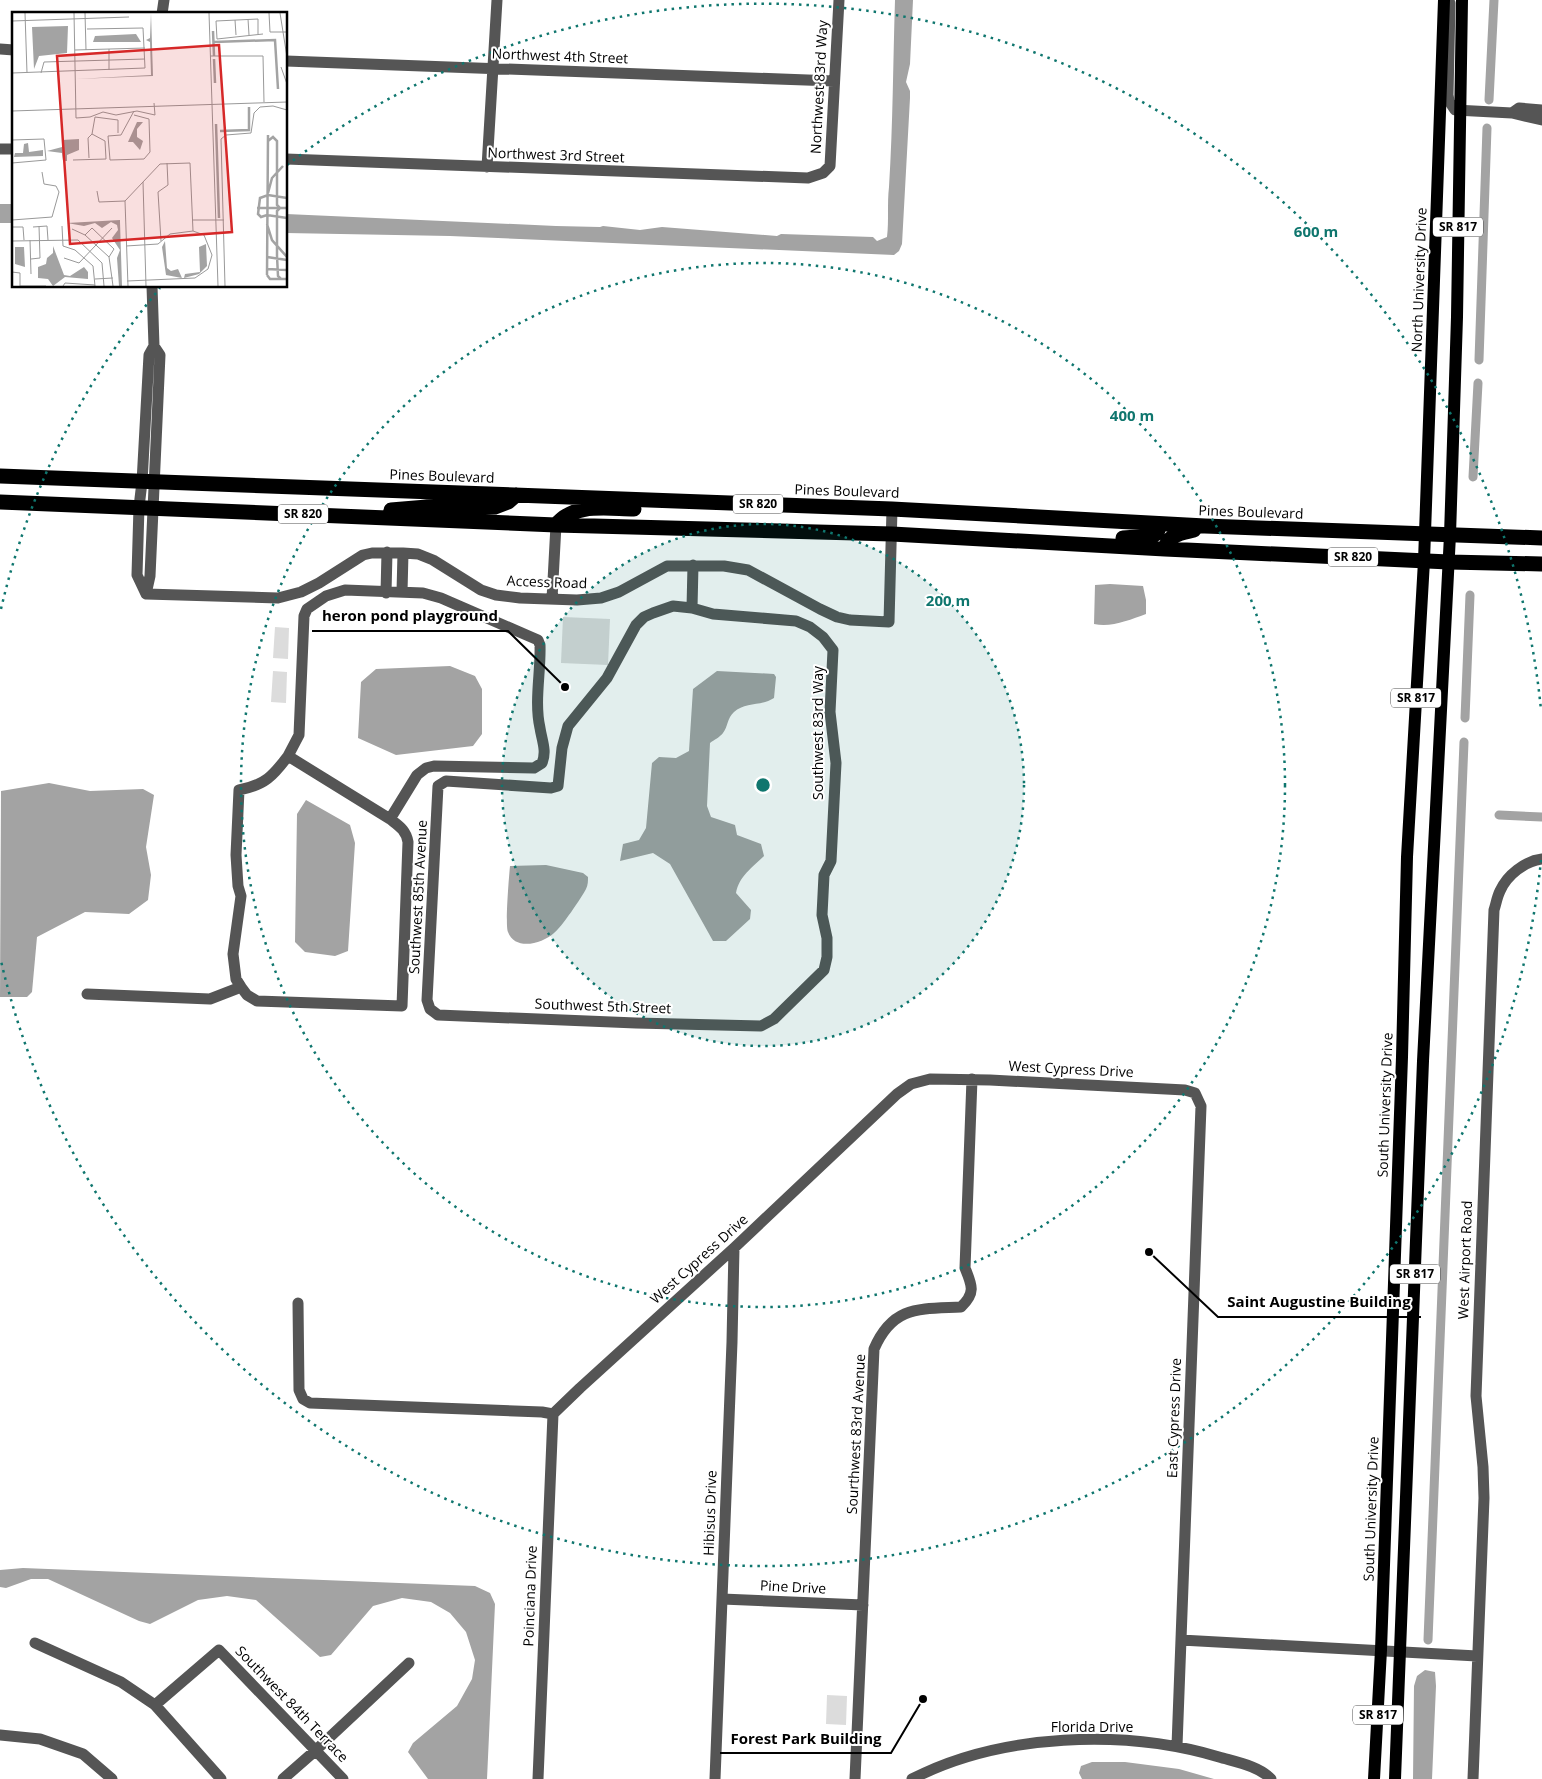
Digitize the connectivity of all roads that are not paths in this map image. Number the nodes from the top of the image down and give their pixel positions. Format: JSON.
{"nodes":[{"id":1,"x":496,"y":0,"type":"edge"},
{"id":2,"x":839,"y":0,"type":"edge"},
{"id":3,"x":1444,"y":0,"type":"edge"},
{"id":4,"x":1448,"y":0,"type":"edge"},
{"id":5,"x":1462,"y":0,"type":"edge"},
{"id":6,"x":288,"y":61,"type":"edge"},
{"id":7,"x":493,"y":69,"type":"junction"},
{"id":8,"x":834,"y":81,"type":"junction"},
{"id":9,"x":1542,"y":110,"type":"edge"},
{"id":10,"x":1460,"y":112,"type":"junction"},
{"id":11,"x":1512,"y":113,"type":"junction"},
{"id":12,"x":1542,"y":120,"type":"edge"},
{"id":13,"x":288,"y":159,"type":"edge"},
{"id":14,"x":487,"y":167,"type":"junction"},
{"id":15,"x":823,"y":173,"type":"joint"},
{"id":16,"x":152,"y":288,"type":"edge"},
{"id":17,"x":0,"y":476,"type":"edge"},
{"id":18,"x":148,"y":482,"type":"junction"},
{"id":19,"x":516,"y":495,"type":"junction"},
{"id":20,"x":0,"y":502,"type":"edge"},
{"id":21,"x":704,"y":502,"type":"junction"},
{"id":22,"x":146,"y":508,"type":"junction"},
{"id":23,"x":892,"y":509,"type":"junction"},
{"id":24,"x":368,"y":517,"type":"junction"},
{"id":25,"x":1160,"y":524,"type":"junction"},
{"id":26,"x":556,"y":525,"type":"junction"},
{"id":27,"x":1205,"y":526,"type":"junction"},
{"id":28,"x":892,"y":534,"type":"junction"},
{"id":29,"x":1425,"y":534,"type":"junction"},
{"id":30,"x":1450,"y":535,"type":"junction"},
{"id":31,"x":1542,"y":538,"type":"edge"},
{"id":32,"x":1051,"y":543,"type":"junction"},
{"id":33,"x":1165,"y":549,"type":"junction"},
{"id":34,"x":387,"y":552,"type":"junction"},
{"id":35,"x":403,"y":553,"type":"junction"},
{"id":36,"x":1424,"y":560,"type":"junction"},
{"id":37,"x":1449,"y":562,"type":"junction"},
{"id":38,"x":1542,"y":564,"type":"edge"},
{"id":39,"x":693,"y":565,"type":"junction"},
{"id":40,"x":402,"y":592,"type":"junction"},
{"id":41,"x":386,"y":593,"type":"junction"},
{"id":42,"x":552,"y":599,"type":"junction"},
{"id":43,"x":692,"y":608,"type":"junction"},
{"id":44,"x":288,"y":756,"type":"junction"},
{"id":45,"x":390,"y":819,"type":"junction"},
{"id":46,"x":1542,"y":859,"type":"edge"},
{"id":47,"x":241,"y":988,"type":"junction"},
{"id":48,"x":88,"y":994,"type":"dead end"},
{"id":49,"x":430,"y":1009,"type":"joint"},
{"id":50,"x":774,"y":1018,"type":"joint"},
{"id":51,"x":972,"y":1079,"type":"junction"},
{"id":52,"x":1196,"y":1093,"type":"joint"},
{"id":53,"x":734,"y":1248,"type":"junction"},
{"id":54,"x":298,"y":1303,"type":"dead end"},
{"id":55,"x":553,"y":1414,"type":"junction"},
{"id":56,"x":722,"y":1600,"type":"junction"},
{"id":57,"x":863,"y":1605,"type":"junction"},
{"id":58,"x":1181,"y":1640,"type":"junction"},
{"id":59,"x":35,"y":1643,"type":"dead end"},
{"id":60,"x":1381,"y":1650,"type":"junction"},
{"id":61,"x":1400,"y":1651,"type":"junction"},
{"id":62,"x":1478,"y":1656,"type":"junction"},
{"id":63,"x":408,"y":1663,"type":"dead end"},
{"id":64,"x":154,"y":1705,"type":"junction"},
{"id":65,"x":0,"y":1735,"type":"edge"},
{"id":66,"x":1177,"y":1746,"type":"junction"},
{"id":67,"x":316,"y":1750,"type":"junction"},
{"id":68,"x":856,"y":1767,"type":"junction"},
{"id":69,"x":112,"y":1779,"type":"edge"},
{"id":70,"x":221,"y":1779,"type":"edge"},
{"id":71,"x":283,"y":1779,"type":"edge"},
{"id":72,"x":343,"y":1779,"type":"edge"},
{"id":73,"x":538,"y":1779,"type":"edge"},
{"id":74,"x":715,"y":1779,"type":"edge"},
{"id":75,"x":855,"y":1779,"type":"edge"},
{"id":76,"x":861,"y":1779,"type":"edge"},
{"id":77,"x":912,"y":1779,"type":"edge"},
{"id":78,"x":1271,"y":1779,"type":"edge"},
{"id":79,"x":1374,"y":1779,"type":"edge"},
{"id":80,"x":1394,"y":1779,"type":"edge"},
{"id":81,"x":1472,"y":1779,"type":"edge"}],
"edges":[{"from":1,"to":7,"type":"street"},
{"from":2,"to":8,"type":"street","name":"Northwest 83rd Way"},
{"from":3,"to":29,"type":"main road","name":"North University Drive","number":"SR 817"},
{"from":4,"to":10,"type":"street"},
{"from":5,"to":10,"type":"main road","number":"SR 817"},
{"from":6,"to":7,"type":"street","name":"Northwest 4th Street"},
{"from":7,"to":8,"type":"street","name":"Northwest 4th Street"},
{"from":7,"to":14,"type":"street"},
{"from":8,"to":15,"type":"street","name":"Northwest 83rd Way"},
{"from":9,"to":11,"type":"street"},
{"from":10,"to":11,"type":"street"},
{"from":10,"to":30,"type":"main road","number":"SR 817"},
{"from":11,"to":12,"type":"street"},
{"from":13,"to":14,"type":"street","name":"Northwest 3rd Street"},
{"from":14,"to":15,"type":"street","name":"Northwest 3rd Street"},
{"from":16,"to":18,"type":"street"},
{"from":17,"to":18,"type":"highway","name":"Pines Boulevard","number":"SR 820"},
{"from":18,"to":19,"type":"highway","name":"Pines Boulevard","number":"SR 820"},
{"from":18,"to":22,"type":"street"},
{"from":19,"to":21,"type":"highway","name":"Pines Boulevard","number":"SR 820"},
{"from":19,"to":24,"type":"highway"},
{"from":20,"to":22,"type":"highway","number":"SR 820"},
{"from":21,"to":23,"type":"highway","name":"Pines Boulevard","number":"SR 820"},
{"from":21,"to":26,"type":"highway"},
{"from":22,"to":24,"type":"highway","number":"SR 820"},
{"from":22,"to":34,"type":"street","name":"Access Road"},
{"from":23,"to":25,"type":"highway","name":"Pines Boulevard","number":"SR 820"},
{"from":23,"to":28,"type":"street"},
{"from":24,"to":26,"type":"highway","number":"SR 820"},
{"from":25,"to":27,"type":"highway","name":"Pines Boulevard","number":"SR 820"},
{"from":25,"to":32,"type":"highway"},
{"from":26,"to":28,"type":"highway","number":"SR 820"},
{"from":26,"to":42,"type":"street"},
{"from":27,"to":29,"type":"highway","name":"Pines Boulevard","number":"SR 820"},
{"from":27,"to":33,"type":"highway"},
{"from":28,"to":32,"type":"highway","number":"SR 820"},
{"from":28,"to":39,"type":"street","name":"Access Road"},
{"from":29,"to":30,"type":"highway","name":"Pines Boulevard","number":"SR 820"},
{"from":29,"to":36,"type":"main road","name":"North University Drive","number":"SR 817"},
{"from":30,"to":31,"type":"highway","name":"Pines Boulevard","number":"SR 820"},
{"from":30,"to":37,"type":"main road","number":"SR 817"},
{"from":32,"to":33,"type":"highway","number":"SR 820"},
{"from":33,"to":36,"type":"highway","number":"SR 820"},
{"from":34,"to":35,"type":"street","name":"Access Road"},
{"from":34,"to":41,"type":"street"},
{"from":35,"to":40,"type":"street"},
{"from":35,"to":42,"type":"street","name":"Access Road"},
{"from":36,"to":37,"type":"highway","number":"SR 820"},
{"from":36,"to":60,"type":"main road","name":"South University Drive","number":"SR 817"},
{"from":37,"to":38,"type":"highway","number":"SR 820"},
{"from":37,"to":61,"type":"main road","number":"SR 817"},
{"from":39,"to":42,"type":"street","name":"Access Road"},
{"from":39,"to":43,"type":"street"},
{"from":40,"to":41,"type":"street"},
{"from":40,"to":45,"type":"street","name":"Southwest 85th Avenue"},
{"from":41,"to":44,"type":"street"},
{"from":43,"to":49,"type":"street","name":"Southwest 85th Avenue"},
{"from":43,"to":50,"type":"street","name":"Southwest 83rd Way"},
{"from":44,"to":45,"type":"street"},
{"from":44,"to":47,"type":"street"},
{"from":45,"to":47,"type":"street"},
{"from":46,"to":62,"type":"street","name":"West Airport Road"},
{"from":47,"to":48,"type":"street"},
{"from":49,"to":50,"type":"street","name":"Southwest 5th Street"},
{"from":51,"to":52,"type":"street","name":"West Cypress Drive"},
{"from":51,"to":53,"type":"street","name":"West Cypress Drive"},
{"from":51,"to":57,"type":"street","name":"Sourthwest 83rd Avenue"},
{"from":52,"to":58,"type":"street","name":"East Cypress Drive"},
{"from":53,"to":55,"type":"street","name":"West Cypress Drive"},
{"from":53,"to":56,"type":"street","name":"Hibisus Drive"},
{"from":54,"to":55,"type":"street"},
{"from":55,"to":73,"type":"street","name":"Poinciana Drive"},
{"from":56,"to":57,"type":"street","name":"Pine Drive"},
{"from":56,"to":74,"type":"street","name":"Hibisus Drive"},
{"from":57,"to":68,"type":"street","name":"Sourthwest 83rd Avenue"},
{"from":58,"to":60,"type":"street"},
{"from":58,"to":66,"type":"street","name":"East Cypress Drive"},
{"from":59,"to":64,"type":"street"},
{"from":60,"to":61,"type":"street"},
{"from":60,"to":79,"type":"main road","name":"South University Drive","number":"SR 817"},
{"from":61,"to":62,"type":"street"},
{"from":61,"to":80,"type":"main road","number":"SR 817"},
{"from":62,"to":81,"type":"street","name":"West Airport Road"},
{"from":63,"to":67,"type":"street"},
{"from":64,"to":67,"type":"street","name":"Southwest 84th Terrace"},
{"from":64,"to":70,"type":"street"},
{"from":65,"to":69,"type":"street"},
{"from":66,"to":77,"type":"street","name":"Florida Drive"},
{"from":66,"to":78,"type":"street","name":"Florida Drive"},
{"from":67,"to":71,"type":"street"},
{"from":67,"to":72,"type":"street","name":"Southwest 84th Terrace"},
{"from":68,"to":75,"type":"street","name":"Sourthwest 83rd Avenue"},
{"from":68,"to":76,"type":"street","name":"Sourthwest 83rd Avenue"}]}
